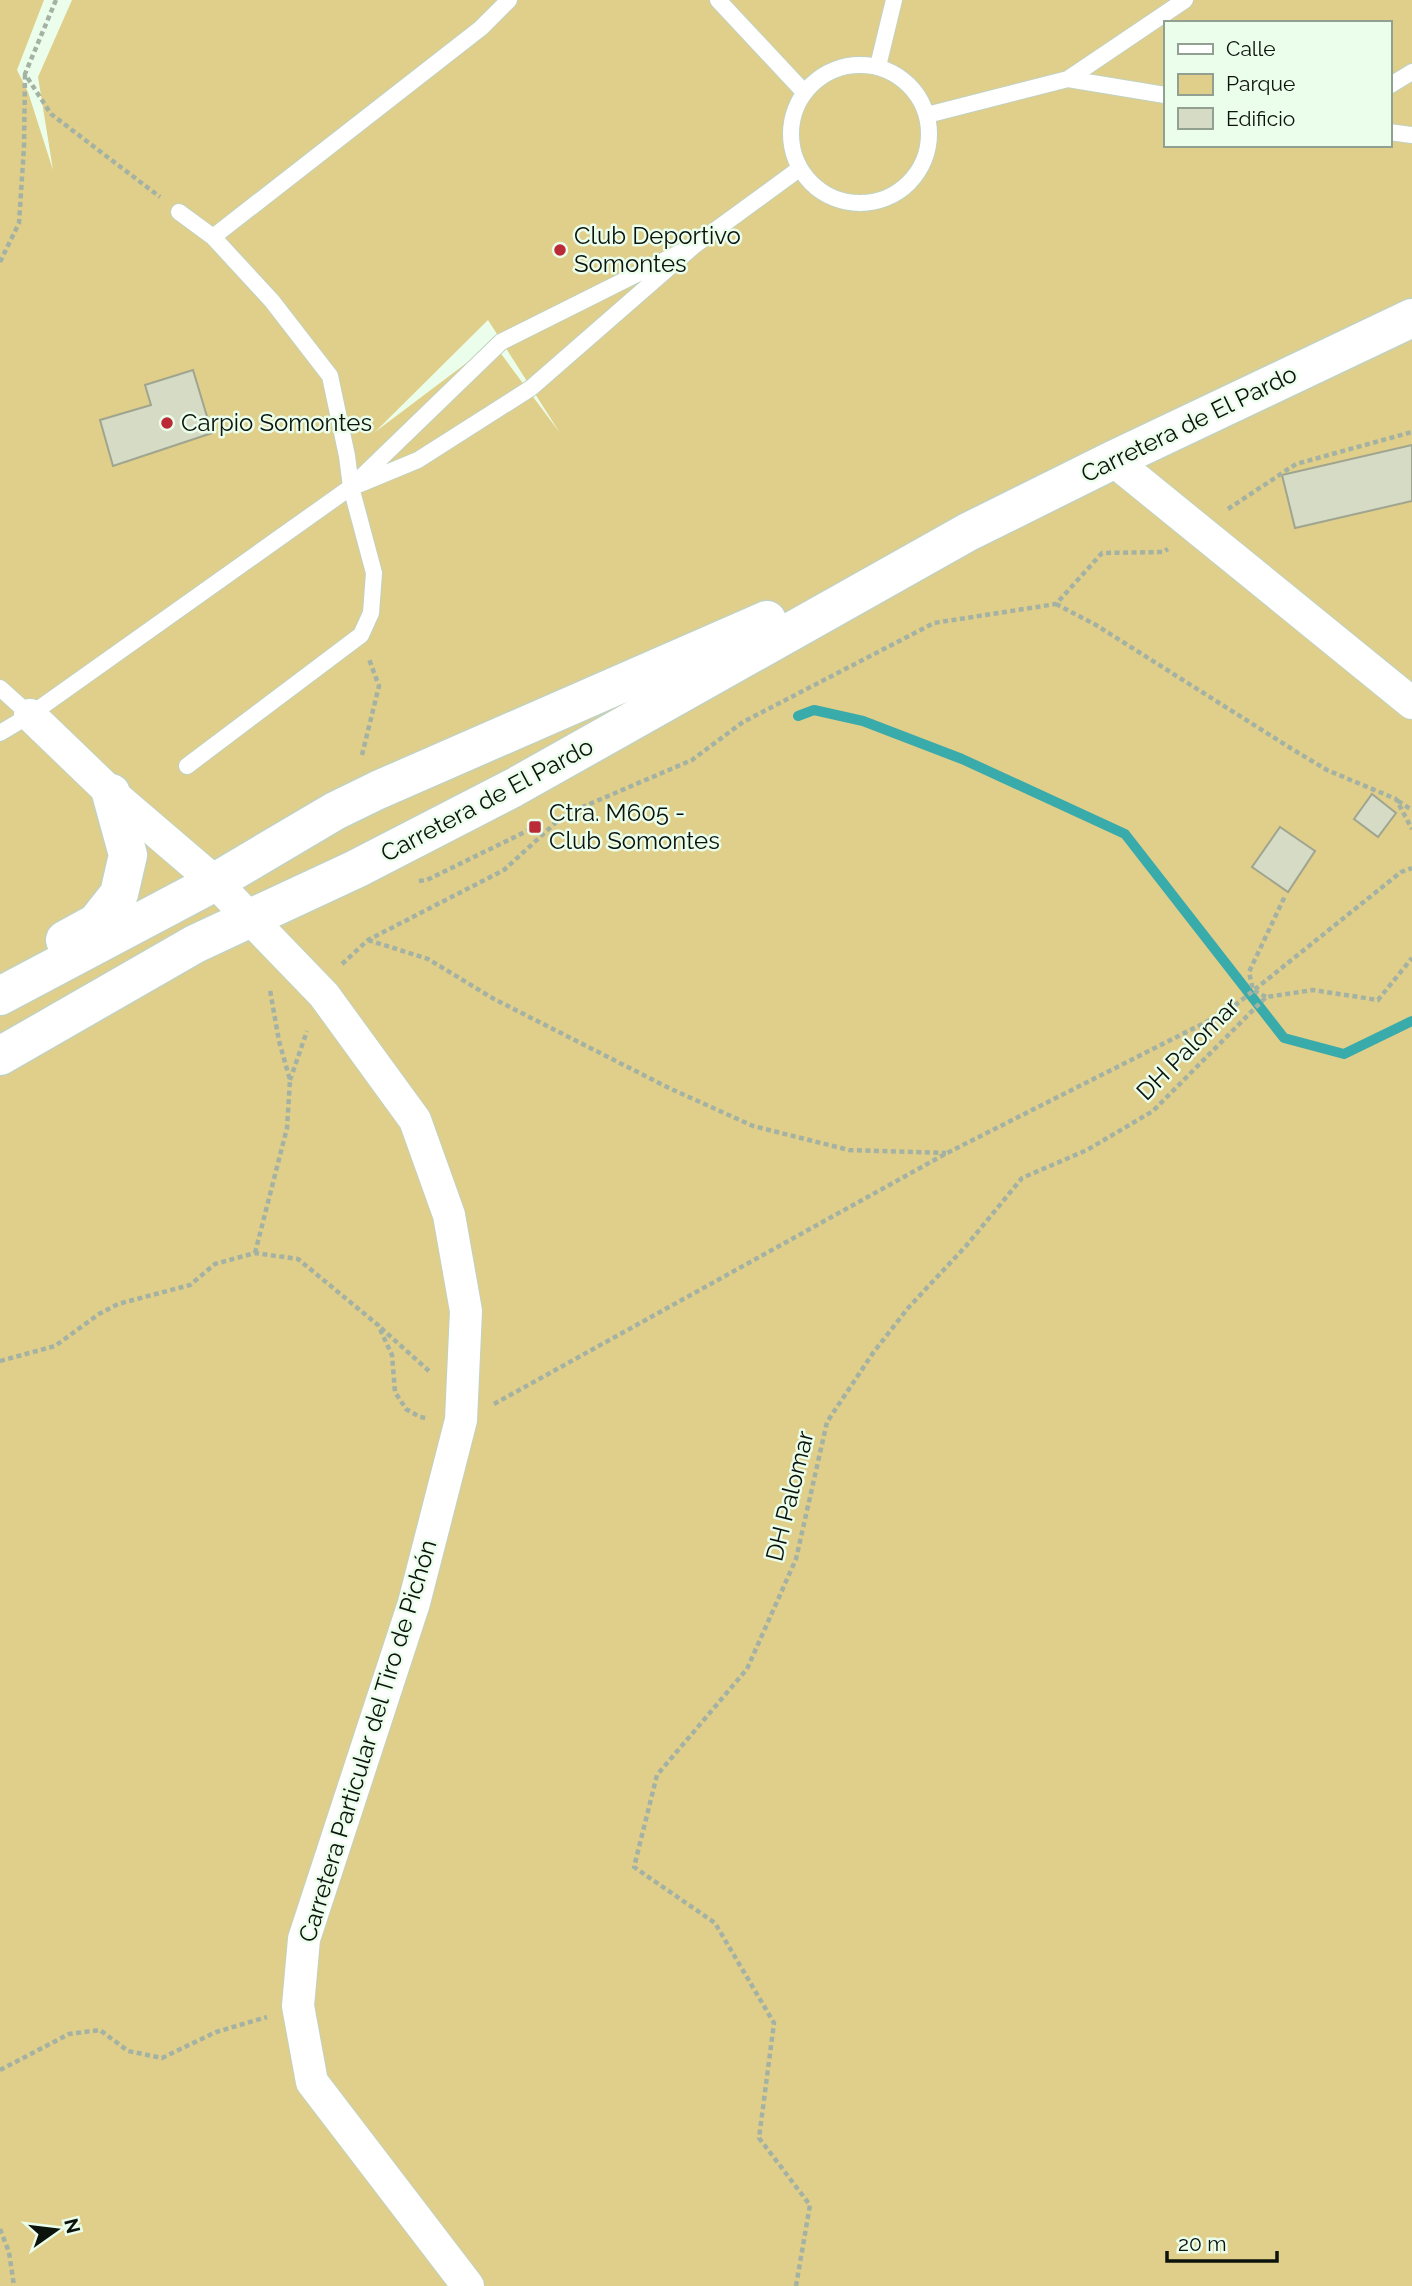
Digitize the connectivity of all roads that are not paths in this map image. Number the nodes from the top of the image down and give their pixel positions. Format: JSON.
{"nodes":[{"id":1,"x":509,"y":0,"type":"edge"},
{"id":2,"x":718,"y":0,"type":"edge"},
{"id":3,"x":894,"y":0,"type":"edge"},
{"id":4,"x":1185,"y":0,"type":"edge"},
{"id":5,"x":878,"y":66,"type":"junction"},
{"id":6,"x":1412,"y":72,"type":"edge"},
{"id":7,"x":1068,"y":79,"type":"junction"},
{"id":8,"x":1391,"y":85,"type":"edge"},
{"id":9,"x":804,"y":92,"type":"junction"},
{"id":10,"x":1164,"y":95,"type":"edge"},
{"id":11,"x":927,"y":115,"type":"junction"},
{"id":12,"x":1391,"y":132,"type":"edge"},
{"id":13,"x":1412,"y":135,"type":"edge"},
{"id":14,"x":799,"y":169,"type":"junction"},
{"id":15,"x":179,"y":212,"type":"road end"},
{"id":16,"x":213,"y":237,"type":"junction"},
{"id":17,"x":695,"y":245,"type":"junction"},
{"id":18,"x":1412,"y":318,"type":"edge"},
{"id":19,"x":1113,"y":460,"type":"junction"},
{"id":20,"x":351,"y":487,"type":"junction"},
{"id":21,"x":968,"y":532,"type":"junction"},
{"id":22,"x":0,"y":688,"type":"edge"},
{"id":23,"x":1412,"y":704,"type":"edge"},
{"id":24,"x":30,"y":715,"type":"junction"},
{"id":25,"x":0,"y":733,"type":"edge"},
{"id":26,"x":187,"y":766,"type":"dead end"},
{"id":27,"x":111,"y":793,"type":"junction"},
{"id":28,"x":215,"y":881,"type":"junction"},
{"id":29,"x":251,"y":918,"type":"junction"},
{"id":30,"x":0,"y":976,"type":"edge"},
{"id":31,"x":0,"y":996,"type":"edge"},
{"id":32,"x":0,"y":1034,"type":"edge"},
{"id":33,"x":0,"y":1056,"type":"edge"},
{"id":34,"x":468,"y":2286,"type":"edge"}],
"edges":[{"from":1,"to":16,"type":"lane"},
{"from":2,"to":9,"type":"lane"},
{"from":3,"to":5,"type":"lane"},
{"from":4,"to":7,"type":"lane"},
{"from":5,"to":9,"type":"lane"},
{"from":5,"to":11,"type":"lane"},
{"from":6,"to":8,"type":"lane"},
{"from":7,"to":10,"type":"lane"},
{"from":7,"to":11,"type":"lane"},
{"from":9,"to":14,"type":"lane"},
{"from":11,"to":14,"type":"lane"},
{"from":12,"to":13,"type":"lane"},
{"from":14,"to":17,"type":"lane"},
{"from":15,"to":16,"type":"lane"},
{"from":16,"to":20,"type":"lane"},
{"from":17,"to":20,"type":"lane"},
{"from":17,"to":20,"type":"lane"},
{"from":18,"to":19,"type":"street","name":"Carretera de El Pardo"},
{"from":19,"to":21,"type":"street","name":"Carretera de El Pardo"},
{"from":19,"to":23,"type":"street"},
{"from":20,"to":24,"type":"lane"},
{"from":20,"to":26,"type":"lane"},
{"from":21,"to":28,"type":"street","name":"Carretera de El Pardo"},
{"from":21,"to":29,"type":"street","name":"Carretera de El Pardo"},
{"from":22,"to":24,"type":"lane"},
{"from":24,"to":25,"type":"lane"},
{"from":24,"to":27,"type":"street","name":"Carretera Particular del Tiro de Pichón"},
{"from":27,"to":28,"type":"street","name":"Carretera Particular del Tiro de Pichón"},
{"from":27,"to":30,"type":"street"},
{"from":28,"to":29,"type":"street","name":"Carretera Particular del Tiro de Pichón"},
{"from":28,"to":31,"type":"street","name":"Carretera de El Pardo"},
{"from":28,"to":32,"type":"street"},
{"from":29,"to":33,"type":"street","name":"Carretera de El Pardo"},
{"from":29,"to":34,"type":"street","name":"Carretera Particular del Tiro de Pichón"}]}
